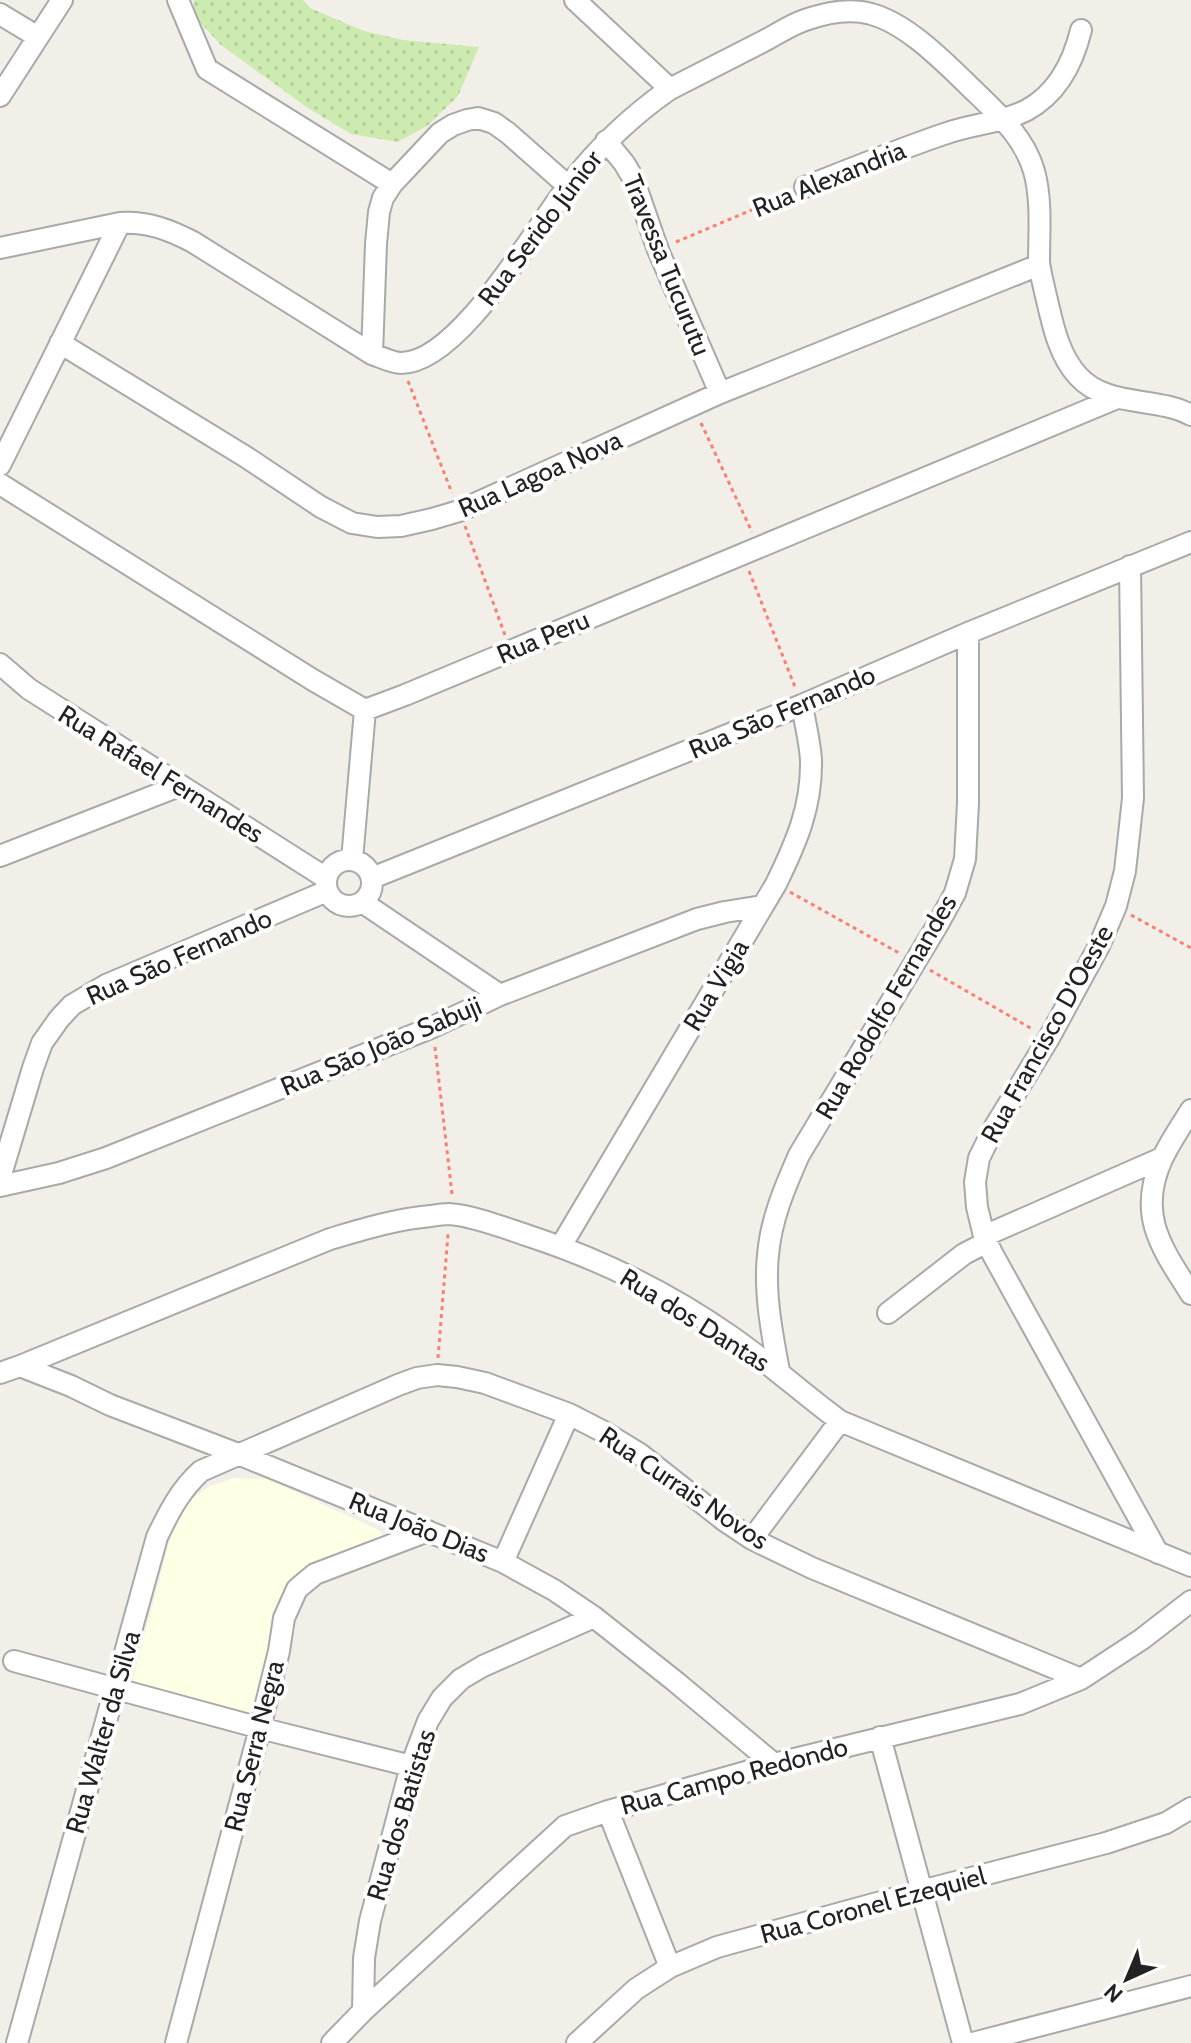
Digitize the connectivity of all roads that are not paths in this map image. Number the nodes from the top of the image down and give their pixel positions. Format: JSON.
{"nodes":[{"id":1,"x":62,"y":0,"type":"edge"},
{"id":2,"x":178,"y":0,"type":"edge"},
{"id":3,"x":575,"y":0,"type":"edge"},
{"id":4,"x":0,"y":14,"type":"edge"},
{"id":5,"x":1081,"y":30,"type":"dead end"},
{"id":6,"x":38,"y":37,"type":"junction"},
{"id":7,"x":670,"y":89,"type":"junction"},
{"id":8,"x":0,"y":96,"type":"edge"},
{"id":9,"x":1002,"y":119,"type":"junction"},
{"id":10,"x":606,"y":141,"type":"junction"},
{"id":11,"x":392,"y":184,"type":"junction"},
{"id":12,"x":568,"y":186,"type":"junction"},
{"id":13,"x":805,"y":187,"type":"road end"},
{"id":14,"x":120,"y":223,"type":"junction"},
{"id":15,"x":0,"y":248,"type":"edge"},
{"id":16,"x":1039,"y":265,"type":"junction"},
{"id":17,"x":60,"y":343,"type":"junction"},
{"id":18,"x":372,"y":354,"type":"junction"},
{"id":19,"x":720,"y":393,"type":"junction"},
{"id":20,"x":1117,"y":398,"type":"junction"},
{"id":21,"x":1191,"y":415,"type":"edge"},
{"id":22,"x":0,"y":465,"type":"edge"},
{"id":23,"x":0,"y":484,"type":"edge"},
{"id":24,"x":1191,"y":542,"type":"edge"},
{"id":25,"x":1130,"y":566,"type":"junction"},
{"id":26,"x":968,"y":633,"type":"junction"},
{"id":27,"x":0,"y":664,"type":"edge"},
{"id":28,"x":802,"y":705,"type":"junction"},
{"id":29,"x":365,"y":710,"type":"junction"},
{"id":30,"x":179,"y":786,"type":"junction"},
{"id":31,"x":0,"y":856,"type":"edge"},
{"id":32,"x":352,"y":860,"type":"junction"},
{"id":33,"x":372,"y":878,"type":"junction"},
{"id":34,"x":327,"y":885,"type":"junction"},
{"id":35,"x":362,"y":902,"type":"junction"},
{"id":36,"x":762,"y":906,"type":"junction"},
{"id":37,"x":500,"y":995,"type":"junction"},
{"id":38,"x":1191,"y":1110,"type":"edge"},
{"id":39,"x":1162,"y":1158,"type":"junction"},
{"id":40,"x":0,"y":1178,"type":"edge"},
{"id":41,"x":0,"y":1186,"type":"edge"},
{"id":42,"x":986,"y":1239,"type":"junction"},
{"id":43,"x":561,"y":1246,"type":"junction"},
{"id":44,"x":1191,"y":1294,"type":"edge"},
{"id":45,"x":888,"y":1313,"type":"dead end"},
{"id":46,"x":10,"y":1370,"type":"edge"},
{"id":47,"x":779,"y":1371,"type":"junction"},
{"id":48,"x":569,"y":1414,"type":"junction"},
{"id":49,"x":840,"y":1421,"type":"junction"},
{"id":50,"x":238,"y":1454,"type":"junction"},
{"id":51,"x":428,"y":1531,"type":"junction"},
{"id":52,"x":752,"y":1539,"type":"junction"},
{"id":53,"x":1158,"y":1553,"type":"junction"},
{"id":54,"x":503,"y":1562,"type":"junction"},
{"id":55,"x":1191,"y":1566,"type":"edge"},
{"id":56,"x":1191,"y":1601,"type":"edge"},
{"id":57,"x":594,"y":1617,"type":"junction"},
{"id":58,"x":14,"y":1661,"type":"dead end"},
{"id":59,"x":1081,"y":1679,"type":"junction"},
{"id":60,"x":115,"y":1689,"type":"junction"},
{"id":61,"x":260,"y":1728,"type":"junction"},
{"id":62,"x":880,"y":1737,"type":"junction"},
{"id":63,"x":774,"y":1764,"type":"junction"},
{"id":64,"x":411,"y":1766,"type":"junction"},
{"id":65,"x":1191,"y":1808,"type":"edge"},
{"id":66,"x":608,"y":1811,"type":"junction"},
{"id":67,"x":921,"y":1891,"type":"junction"},
{"id":68,"x":670,"y":1967,"type":"junction"},
{"id":69,"x":1191,"y":1986,"type":"edge"},
{"id":70,"x":363,"y":2011,"type":"junction"},
{"id":71,"x":17,"y":2043,"type":"edge"},
{"id":72,"x":176,"y":2043,"type":"edge"},
{"id":73,"x":332,"y":2043,"type":"edge"},
{"id":74,"x":577,"y":2043,"type":"edge"},
{"id":75,"x":963,"y":2043,"type":"edge"},
{"id":76,"x":973,"y":2043,"type":"edge"}],
"edges":[{"from":1,"to":6,"type":"street"},
{"from":2,"to":11,"type":"street"},
{"from":3,"to":7,"type":"street"},
{"from":4,"to":6,"type":"street"},
{"from":5,"to":9,"type":"street","name":"Rua Alexandria"},
{"from":6,"to":8,"type":"street"},
{"from":7,"to":9,"type":"street","name":"Rua Serido Júnior"},
{"from":7,"to":10,"type":"street","name":"Rua Serido Júnior"},
{"from":9,"to":13,"type":"street","name":"Rua Alexandria"},
{"from":9,"to":16,"type":"street","name":"Rua Serido Júnior"},
{"from":10,"to":12,"type":"street","name":"Rua Serido Júnior"},
{"from":10,"to":19,"type":"street","name":"Travessa Tucurutu"},
{"from":11,"to":12,"type":"street"},
{"from":11,"to":18,"type":"street"},
{"from":12,"to":18,"type":"street","name":"Rua Serido Júnior"},
{"from":14,"to":15,"type":"street","name":"Rua Serido Júnior"},
{"from":14,"to":17,"type":"street"},
{"from":14,"to":18,"type":"street","name":"Rua Serido Júnior"},
{"from":16,"to":19,"type":"street","name":"Rua Lagoa Nova"},
{"from":16,"to":20,"type":"street","name":"Rua Serido Júnior"},
{"from":17,"to":19,"type":"street","name":"Rua Lagoa Nova"},
{"from":17,"to":22,"type":"street"},
{"from":20,"to":21,"type":"street","name":"Rua Serido Júnior"},
{"from":20,"to":29,"type":"street","name":"Rua Peru"},
{"from":23,"to":29,"type":"street"},
{"from":24,"to":25,"type":"street","name":"Rua São Fernando"},
{"from":25,"to":26,"type":"street","name":"Rua São Fernando"},
{"from":25,"to":42,"type":"street","name":"Rua Francisco D'Oeste"},
{"from":26,"to":28,"type":"street","name":"Rua São Fernando"},
{"from":26,"to":47,"type":"street","name":"Rua Rodolfo Fernandes"},
{"from":27,"to":30,"type":"street","name":"Rua Rafael Fernandes"},
{"from":28,"to":33,"type":"street","name":"Rua São Fernando"},
{"from":28,"to":36,"type":"street","name":"Rua Vigia"},
{"from":29,"to":32,"type":"street"},
{"from":30,"to":31,"type":"street"},
{"from":30,"to":34,"type":"street","name":"Rua Rafael Fernandes"},
{"from":32,"to":33,"type":"street"},
{"from":32,"to":34,"type":"street"},
{"from":33,"to":35,"type":"street"},
{"from":34,"to":35,"type":"street"},
{"from":34,"to":40,"type":"street","name":"Rua São Fernando"},
{"from":35,"to":37,"type":"street"},
{"from":36,"to":37,"type":"street","name":"Rua São João Sabuji"},
{"from":36,"to":43,"type":"street","name":"Rua Vigia"},
{"from":37,"to":41,"type":"street","name":"Rua São João Sabuji"},
{"from":38,"to":39,"type":"street"},
{"from":39,"to":42,"type":"street"},
{"from":39,"to":44,"type":"street"},
{"from":42,"to":45,"type":"street"},
{"from":42,"to":53,"type":"street","name":"Rua Francisco D'Oeste"},
{"from":43,"to":46,"type":"street","name":"Rua dos Dantas"},
{"from":43,"to":47,"type":"street","name":"Rua dos Dantas"},
{"from":46,"to":50,"type":"street","name":"Rua João Dias"},
{"from":47,"to":49,"type":"street","name":"Rua dos Dantas"},
{"from":48,"to":50,"type":"street","name":"Rua Currais Novos"},
{"from":48,"to":52,"type":"street","name":"Rua Currais Novos"},
{"from":48,"to":54,"type":"street"},
{"from":49,"to":52,"type":"street"},
{"from":49,"to":53,"type":"street","name":"Rua dos Dantas"},
{"from":50,"to":51,"type":"street","name":"Rua João Dias"},
{"from":50,"to":60,"type":"street","name":"Rua Walter da Silva"},
{"from":51,"to":54,"type":"street","name":"Rua João Dias"},
{"from":51,"to":61,"type":"street","name":"Rua Serra Negra"},
{"from":52,"to":59,"type":"street","name":"Rua Currais Novos"},
{"from":53,"to":55,"type":"street","name":"Rua dos Dantas"},
{"from":54,"to":57,"type":"street","name":"Rua João Dias"},
{"from":56,"to":59,"type":"street","name":"Rua Campo Redondo"},
{"from":57,"to":63,"type":"street","name":"Rua João Dias"},
{"from":57,"to":64,"type":"street","name":"Rua dos Batistas"},
{"from":58,"to":60,"type":"street"},
{"from":59,"to":62,"type":"street","name":"Rua Campo Redondo"},
{"from":60,"to":61,"type":"street"},
{"from":60,"to":71,"type":"street","name":"Rua Walter da Silva"},
{"from":61,"to":64,"type":"street"},
{"from":61,"to":72,"type":"street","name":"Rua Serra Negra"},
{"from":62,"to":63,"type":"street","name":"Rua Campo Redondo"},
{"from":62,"to":67,"type":"street"},
{"from":63,"to":66,"type":"street","name":"Rua Campo Redondo"},
{"from":64,"to":70,"type":"street","name":"Rua dos Batistas"},
{"from":65,"to":67,"type":"street","name":"Rua Coronel Ezequiel"},
{"from":66,"to":68,"type":"street"},
{"from":66,"to":70,"type":"street","name":"Rua Campo Redondo"},
{"from":67,"to":68,"type":"street","name":"Rua Coronel Ezequiel"},
{"from":67,"to":75,"type":"street"},
{"from":68,"to":74,"type":"street","name":"Rua Coronel Ezequiel"},
{"from":69,"to":76,"type":"street"},
{"from":70,"to":73,"type":"street","name":"Rua Campo Redondo"}]}
